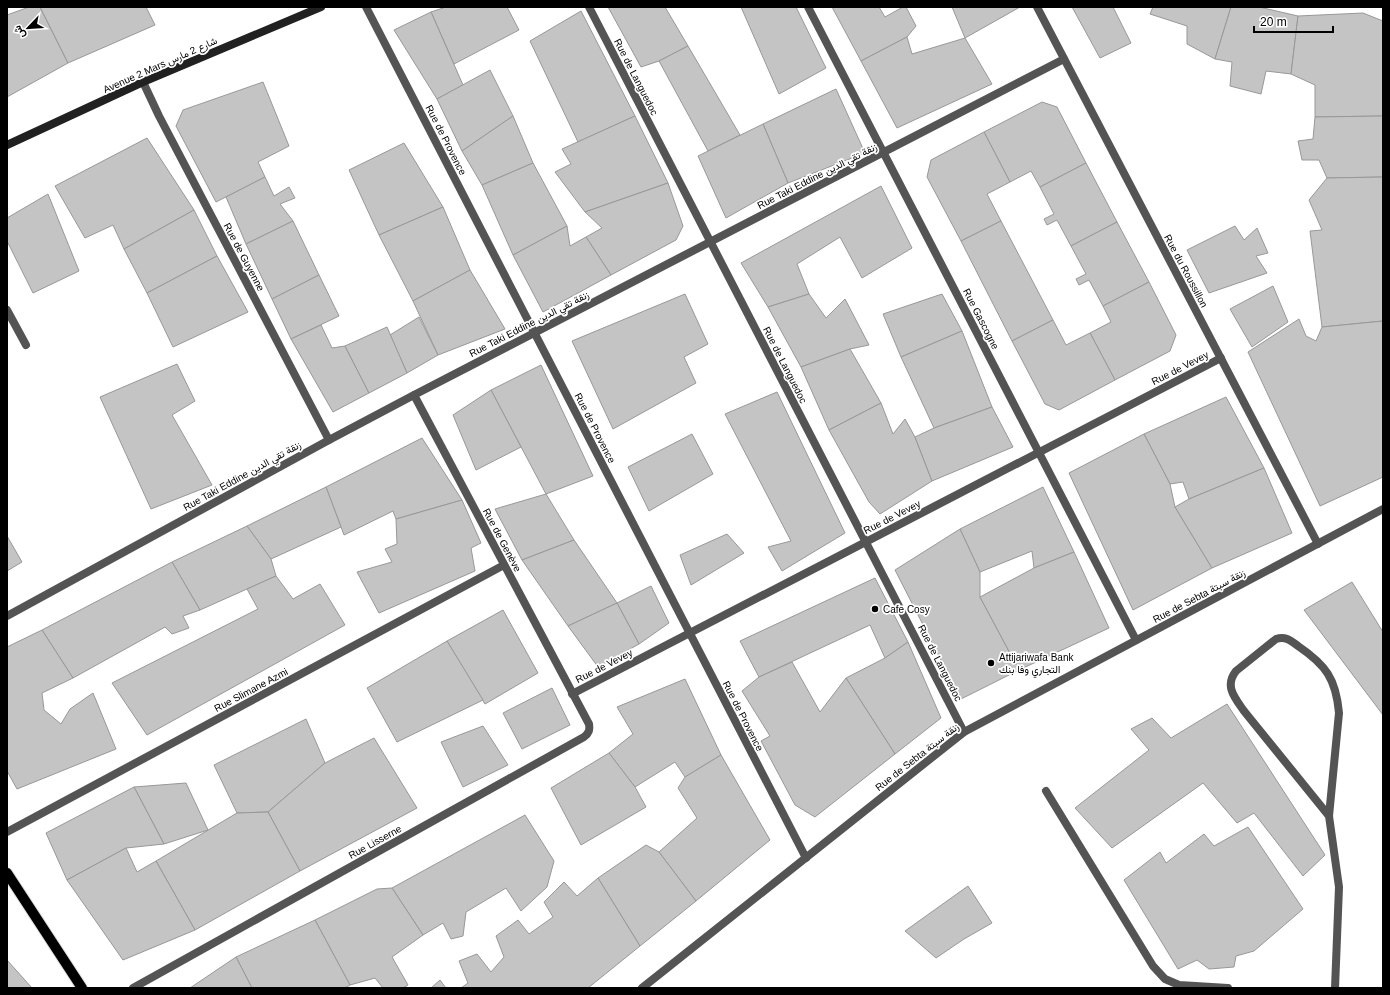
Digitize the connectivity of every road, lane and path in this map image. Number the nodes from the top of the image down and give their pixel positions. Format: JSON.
{"nodes":[{"id":1,"x":322,"y":7,"type":"edge"},
{"id":2,"x":366,"y":7,"type":"edge"},
{"id":3,"x":589,"y":7,"type":"edge"},
{"id":4,"x":808,"y":7,"type":"edge"},
{"id":5,"x":1037,"y":7,"type":"edge"},
{"id":6,"x":1064,"y":59,"type":"junction"},
{"id":7,"x":143,"y":82,"type":"junction"},
{"id":8,"x":7,"y":145,"type":"edge"},
{"id":9,"x":883,"y":152,"type":"junction"},
{"id":10,"x":710,"y":242,"type":"junction"},
{"id":11,"x":7,"y":310,"type":"edge"},
{"id":12,"x":534,"y":333,"type":"junction"},
{"id":13,"x":26,"y":346,"type":"dead end"},
{"id":14,"x":1221,"y":358,"type":"junction"},
{"id":15,"x":414,"y":394,"type":"junction"},
{"id":16,"x":328,"y":440,"type":"junction"},
{"id":17,"x":1038,"y":453,"type":"junction"},
{"id":18,"x":1383,"y":509,"type":"edge"},
{"id":19,"x":866,"y":542,"type":"junction"},
{"id":20,"x":1318,"y":544,"type":"junction"},
{"id":21,"x":504,"y":565,"type":"junction"},
{"id":22,"x":7,"y":616,"type":"edge"},
{"id":23,"x":690,"y":633,"type":"junction"},
{"id":24,"x":1136,"y":640,"type":"junction"},
{"id":25,"x":572,"y":694,"type":"junction"},
{"id":26,"x":964,"y":732,"type":"junction"},
{"id":27,"x":1046,"y":790,"type":"dead end"},
{"id":28,"x":1329,"y":816,"type":"junction"},
{"id":29,"x":7,"y":832,"type":"edge"},
{"id":30,"x":806,"y":858,"type":"junction"},
{"id":31,"x":7,"y":873,"type":"edge"},
{"id":32,"x":82,"y":988,"type":"edge"},
{"id":33,"x":133,"y":988,"type":"edge"},
{"id":34,"x":642,"y":988,"type":"edge"},
{"id":35,"x":1228,"y":988,"type":"edge"},
{"id":36,"x":1335,"y":988,"type":"edge"}],
"edges":[{"from":1,"to":7,"type":"main road","name":"Avenue 2 Mars شارع 2 مارس"},
{"from":2,"to":12,"type":"street","name":"Rue de Provence"},
{"from":3,"to":10,"type":"street","name":"Rue de Languedoc"},
{"from":4,"to":9,"type":"street","name":"Rue Gascogne"},
{"from":5,"to":6,"type":"street","name":"Rue du Roussillon"},
{"from":6,"to":9,"type":"street","name":"Rue Taki Eddine زنقة تقي الدين"},
{"from":6,"to":14,"type":"street","name":"Rue du Roussillon"},
{"from":7,"to":8,"type":"main road","name":"Avenue 2 Mars شارع 2 مارس"},
{"from":7,"to":16,"type":"street","name":"Rue de Guyenne"},
{"from":9,"to":10,"type":"street","name":"Rue Taki Eddine زنقة تقي الدين"},
{"from":9,"to":17,"type":"street","name":"Rue Gascogne"},
{"from":10,"to":12,"type":"street","name":"Rue Taki Eddine زنقة تقي الدين"},
{"from":10,"to":19,"type":"street","name":"Rue de Languedoc"},
{"from":11,"to":13,"type":"street"},
{"from":12,"to":15,"type":"street","name":"Rue Taki Eddine زنقة تقي الدين"},
{"from":12,"to":23,"type":"street","name":"Rue de Provence"},
{"from":14,"to":17,"type":"street","name":"Rue de Vevey"},
{"from":14,"to":20,"type":"street","name":"Rue du Roussillon"},
{"from":15,"to":16,"type":"street","name":"Rue Taki Eddine زنقة تقي الدين"},
{"from":15,"to":21,"type":"street","name":"Rue de Genève"},
{"from":16,"to":22,"type":"street","name":"Rue Taki Eddine زنقة تقي الدين"},
{"from":17,"to":19,"type":"street","name":"Rue de Vevey"},
{"from":17,"to":24,"type":"street","name":"Rue Gascogne"},
{"from":18,"to":20,"type":"street","name":"Rue de Sebta زنقة سبتة"},
{"from":19,"to":23,"type":"street","name":"Rue de Vevey"},
{"from":19,"to":26,"type":"street","name":"Rue de Languedoc"},
{"from":20,"to":24,"type":"street","name":"Rue de Sebta زنقة سبتة"},
{"from":21,"to":25,"type":"street","name":"Rue de Genève"},
{"from":21,"to":29,"type":"street","name":"Rue Slimane Azmi"},
{"from":23,"to":25,"type":"street","name":"Rue de Vevey"},
{"from":23,"to":30,"type":"street","name":"Rue de Provence"},
{"from":24,"to":26,"type":"street","name":"Rue de Sebta زنقة سبتة"},
{"from":25,"to":33,"type":"street","name":"Rue Lisserne"},
{"from":26,"to":30,"type":"street","name":"Rue de Sebta زنقة سبتة"},
{"from":27,"to":35,"type":"street"},
{"from":28,"to":28,"type":"street"},
{"from":28,"to":36,"type":"street"},
{"from":30,"to":34,"type":"street","name":"Rue de Sebta زنقة سبتة"},
{"from":31,"to":32,"type":"main road"}]}
